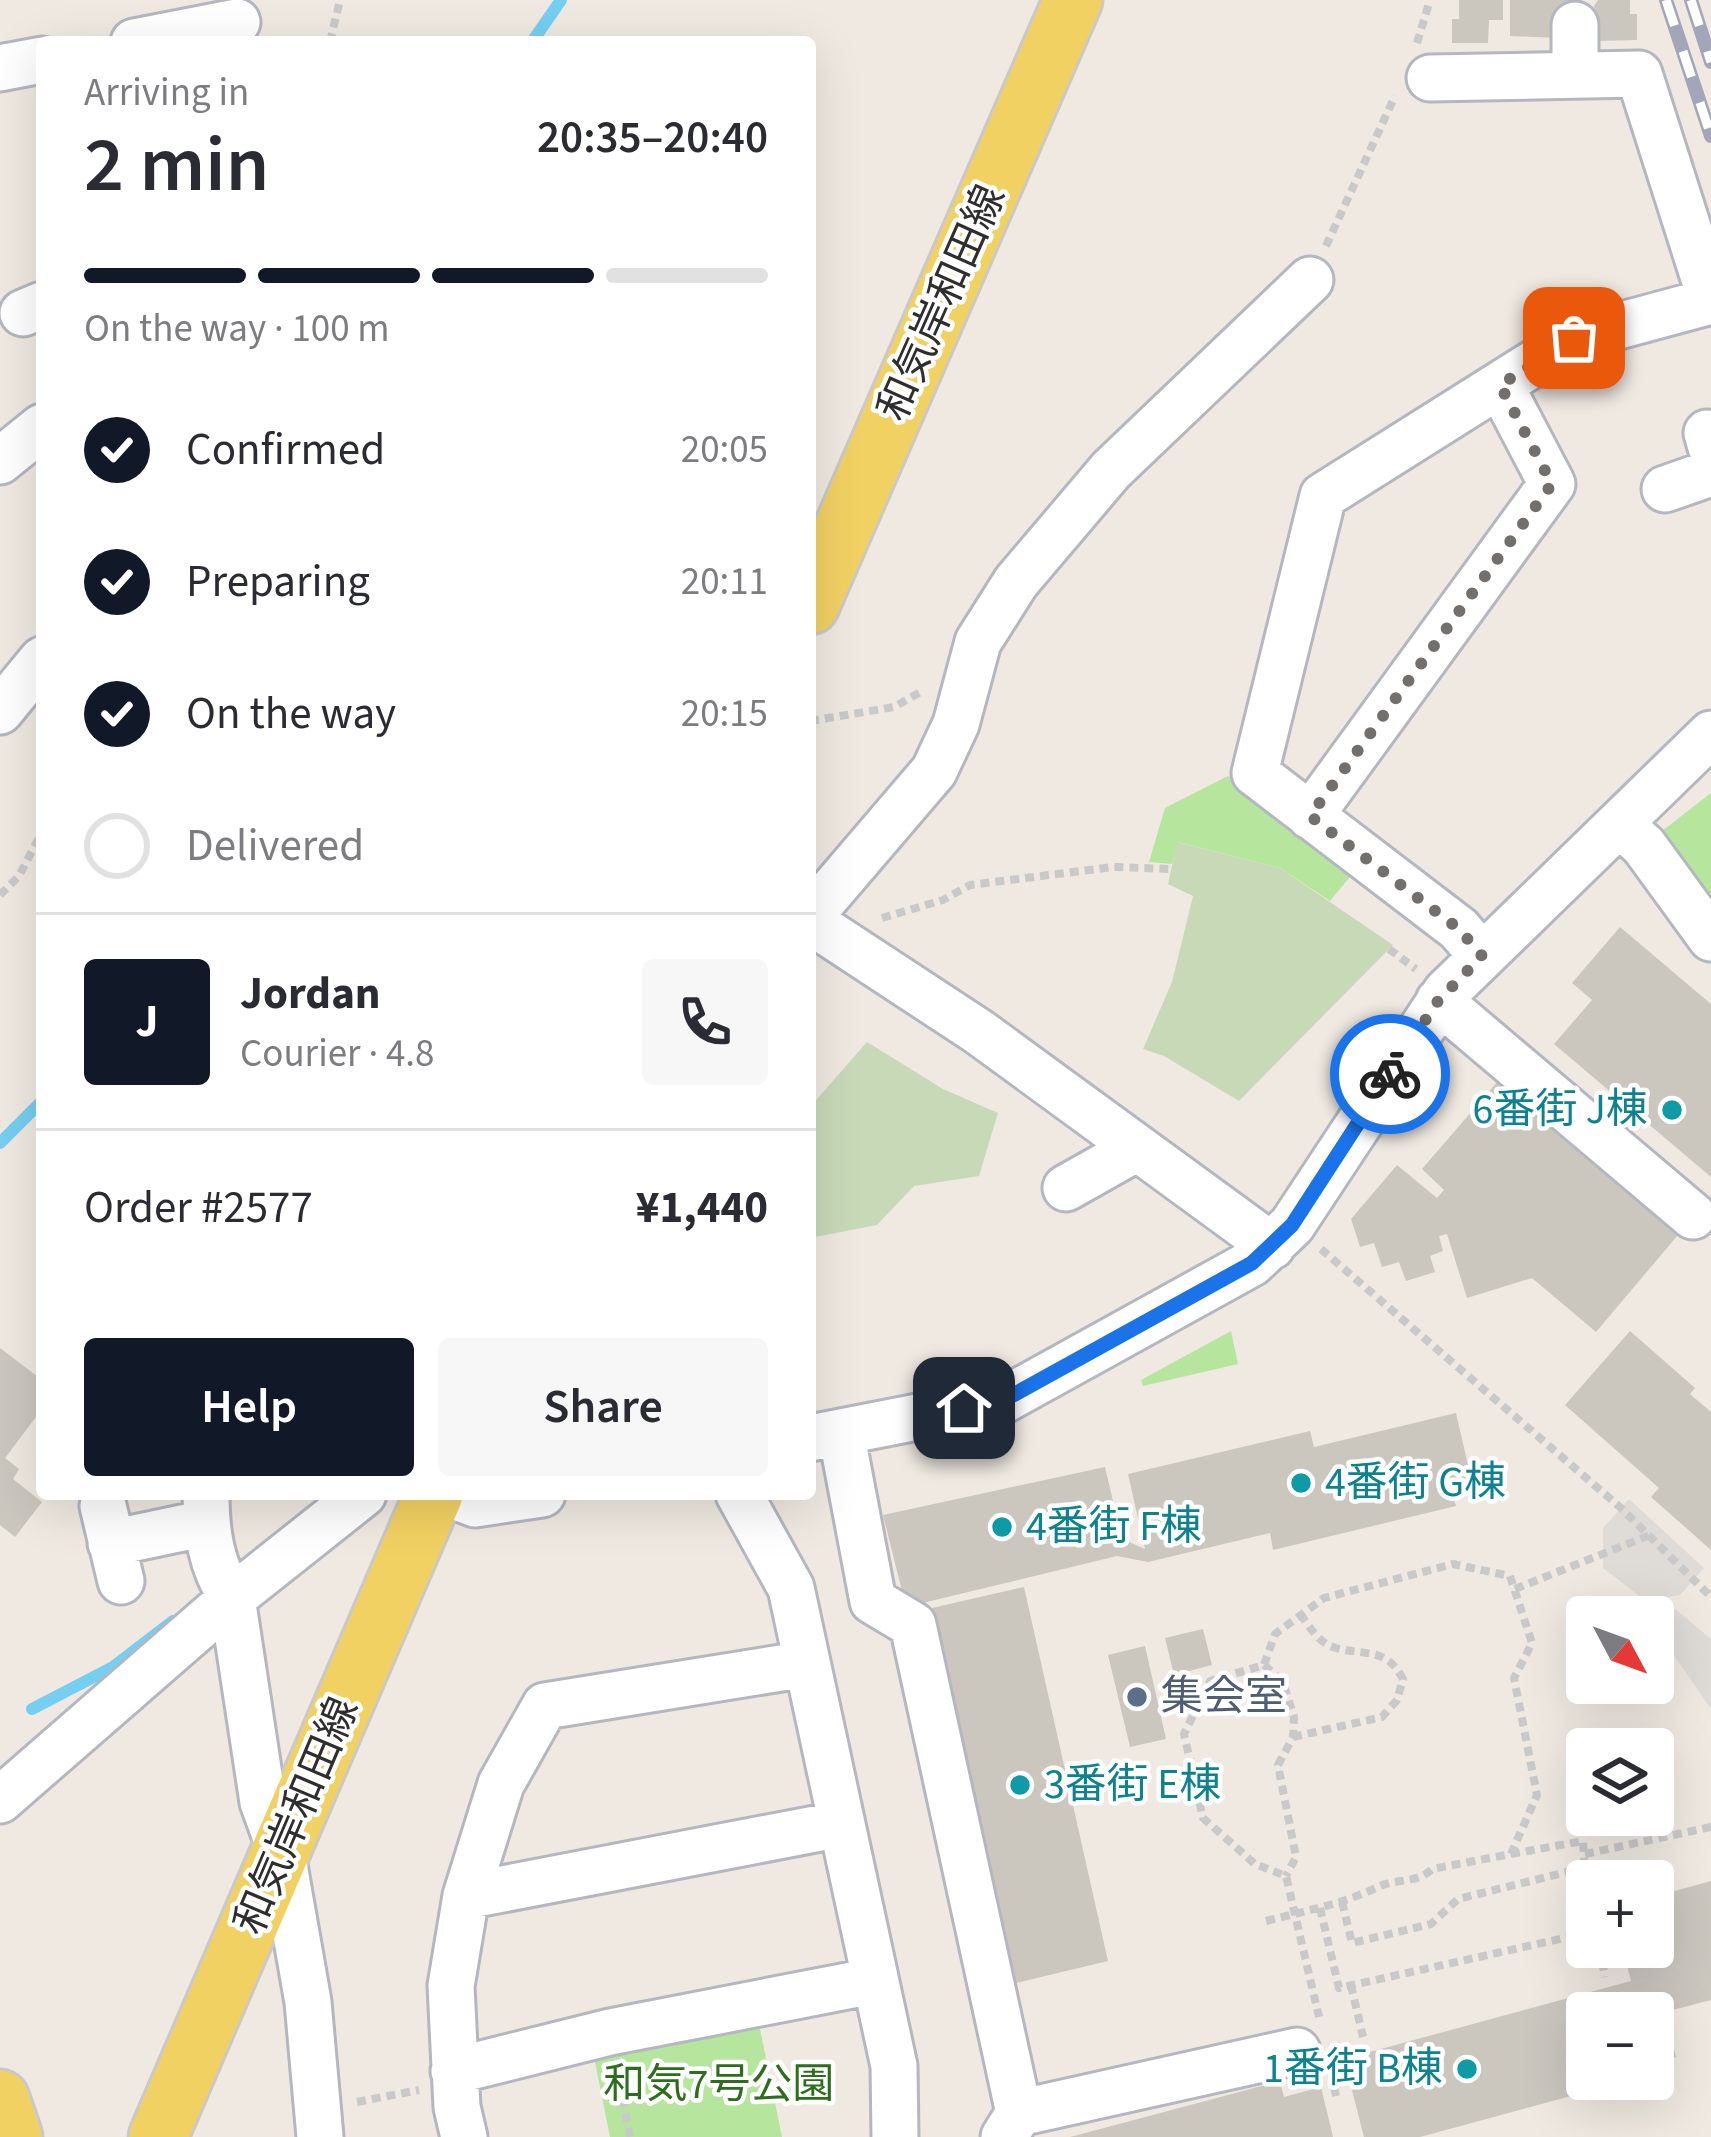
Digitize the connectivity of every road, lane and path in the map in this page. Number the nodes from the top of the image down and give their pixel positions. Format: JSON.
{"nodes":[{"id":1,"x":340,"y":0,"type":"edge"},
{"id":2,"x":1073,"y":0,"type":"edge"},
{"id":3,"x":1430,"y":0,"type":"edge"},
{"id":4,"x":236,"y":21,"type":"edge"},
{"id":5,"x":1575,"y":25,"type":"dead end"},
{"id":6,"x":163,"y":36,"type":"edge"},
{"id":7,"x":331,"y":36,"type":"edge"},
{"id":8,"x":36,"y":61,"type":"edge"},
{"id":9,"x":0,"y":68,"type":"edge"},
{"id":10,"x":1416,"y":70,"type":"junction"},
{"id":11,"x":1575,"y":74,"type":"junction"},
{"id":12,"x":1310,"y":280,"type":"joint"},
{"id":13,"x":1711,"y":301,"type":"edge"},
{"id":14,"x":1500,"y":385,"type":"junction"},
{"id":15,"x":36,"y":415,"type":"edge"},
{"id":16,"x":1709,"y":451,"type":"edge"},
{"id":17,"x":0,"y":461,"type":"edge"},
{"id":18,"x":1665,"y":489,"type":"dead end"},
{"id":19,"x":816,"y":590,"type":"edge"},
{"id":20,"x":978,"y":642,"type":"junction"},
{"id":21,"x":36,"y":667,"type":"edge"},
{"id":22,"x":0,"y":711,"type":"edge"},
{"id":23,"x":816,"y":720,"type":"edge"},
{"id":24,"x":1711,"y":734,"type":"edge"},
{"id":25,"x":1310,"y":816,"type":"junction"},
{"id":26,"x":1621,"y":824,"type":"junction"},
{"id":27,"x":36,"y":843,"type":"edge"},
{"id":28,"x":1171,"y":868,"type":"dead end"},
{"id":29,"x":0,"y":895,"type":"edge"},
{"id":30,"x":816,"y":911,"type":"edge"},
{"id":31,"x":816,"y":922,"type":"edge"},
{"id":32,"x":866,"y":922,"type":"dead end"},
{"id":33,"x":1711,"y":938,"type":"edge"},
{"id":34,"x":1482,"y":956,"type":"junction"},
{"id":35,"x":1438,"y":1001,"type":"junction"},
{"id":36,"x":1137,"y":1148,"type":"junction"},
{"id":37,"x":1066,"y":1188,"type":"dead end"},
{"id":38,"x":1693,"y":1216,"type":"dead end"},
{"id":39,"x":1282,"y":1235,"type":"junction"},
{"id":40,"x":825,"y":1435,"type":"edge"},
{"id":41,"x":355,"y":1500,"type":"edge"},
{"id":42,"x":431,"y":1500,"type":"edge"},
{"id":43,"x":465,"y":1500,"type":"edge"},
{"id":44,"x":502,"y":1500,"type":"edge"},
{"id":45,"x":742,"y":1500,"type":"edge"},
{"id":46,"x":206,"y":1508,"type":"edge"},
{"id":47,"x":1650,"y":1535,"type":"junction"},
{"id":48,"x":112,"y":1543,"type":"dead end"},
{"id":49,"x":1515,"y":1589,"type":"junction"},
{"id":50,"x":1711,"y":1597,"type":"edge"},
{"id":51,"x":232,"y":1598,"type":"junction"},
{"id":52,"x":1301,"y":1615,"type":"junction"},
{"id":53,"x":806,"y":1664,"type":"junction"},
{"id":54,"x":1264,"y":1665,"type":"junction"},
{"id":55,"x":1293,"y":1737,"type":"junction"},
{"id":56,"x":0,"y":1800,"type":"edge"},
{"id":57,"x":841,"y":1824,"type":"junction"},
{"id":58,"x":1711,"y":1827,"type":"edge"},
{"id":59,"x":282,"y":1854,"type":"junction"},
{"id":60,"x":1511,"y":1854,"type":"junction"},
{"id":61,"x":1585,"y":1854,"type":"junction"},
{"id":62,"x":1585,"y":1860,"type":"edge"},
{"id":63,"x":1566,"y":1872,"type":"edge"},
{"id":64,"x":1286,"y":1876,"type":"junction"},
{"id":65,"x":466,"y":1896,"type":"junction"},
{"id":66,"x":1342,"y":1902,"type":"junction"},
{"id":67,"x":1320,"y":1907,"type":"junction"},
{"id":68,"x":1296,"y":1913,"type":"junction"},
{"id":69,"x":1266,"y":1921,"type":"dead end"},
{"id":70,"x":1566,"y":1938,"type":"edge"},
{"id":71,"x":1603,"y":1968,"type":"edge"},
{"id":72,"x":1605,"y":1977,"type":"dead end"},
{"id":73,"x":874,"y":1981,"type":"junction"},
{"id":74,"x":1351,"y":1985,"type":"junction"},
{"id":75,"x":610,"y":2032,"type":"junction"},
{"id":76,"x":1363,"y":2037,"type":"dead end"},
{"id":77,"x":1315,"y":2043,"type":"junction"},
{"id":78,"x":455,"y":2077,"type":"junction"},
{"id":79,"x":1336,"y":2096,"type":"dead end"},
{"id":80,"x":0,"y":2099,"type":"edge"},
{"id":81,"x":318,"y":2124,"type":"edge"},
{"id":82,"x":1011,"y":2125,"type":"edge"},
{"id":83,"x":13,"y":2137,"type":"edge"},
{"id":84,"x":158,"y":2137,"type":"edge"},
{"id":85,"x":464,"y":2137,"type":"edge"},
{"id":86,"x":630,"y":2137,"type":"edge"},
{"id":87,"x":895,"y":2137,"type":"edge"}],
"edges":[{"from":1,"to":7,"type":"path"},
{"from":2,"to":19,"type":"main road","name":"和気岸和田線"},
{"from":3,"to":10,"type":"path"},
{"from":4,"to":6,"type":"street"},
{"from":5,"to":11,"type":"street"},
{"from":8,"to":9,"type":"street"},
{"from":10,"to":11,"type":"street"},
{"from":10,"to":12,"type":"path"},
{"from":11,"to":13,"type":"street"},
{"from":12,"to":20,"type":"street"},
{"from":13,"to":14,"type":"street"},
{"from":14,"to":25,"type":"street"},
{"from":14,"to":25,"type":"street"},
{"from":15,"to":17,"type":"street"},
{"from":16,"to":18,"type":"street"},
{"from":20,"to":23,"type":"path"},
{"from":20,"to":30,"type":"street"},
{"from":21,"to":22,"type":"street"},
{"from":24,"to":26,"type":"street"},
{"from":25,"to":34,"type":"street"},
{"from":26,"to":33,"type":"street"},
{"from":26,"to":34,"type":"street"},
{"from":27,"to":29,"type":"path"},
{"from":28,"to":32,"type":"path"},
{"from":31,"to":36,"type":"street"},
{"from":34,"to":35,"type":"street"},
{"from":35,"to":38,"type":"street"},
{"from":35,"to":39,"type":"street"},
{"from":36,"to":37,"type":"street"},
{"from":36,"to":39,"type":"street"},
{"from":39,"to":40,"type":"street"},
{"from":39,"to":47,"type":"path"},
{"from":40,"to":82,"type":"street"},
{"from":41,"to":51,"type":"street"},
{"from":42,"to":59,"type":"main road","name":"和気岸和田線"},
{"from":43,"to":44,"type":"street"},
{"from":45,"to":53,"type":"street"},
{"from":46,"to":48,"type":"street"},
{"from":46,"to":51,"type":"street"},
{"from":47,"to":49,"type":"path"},
{"from":47,"to":50,"type":"path"},
{"from":49,"to":52,"type":"path"},
{"from":49,"to":60,"type":"path"},
{"from":51,"to":56,"type":"street"},
{"from":51,"to":59,"type":"street"},
{"from":52,"to":54,"type":"path"},
{"from":52,"to":55,"type":"path"},
{"from":53,"to":57,"type":"street"},
{"from":53,"to":65,"type":"street"},
{"from":54,"to":55,"type":"path"},
{"from":54,"to":64,"type":"path"},
{"from":55,"to":64,"type":"path"},
{"from":57,"to":65,"type":"street"},
{"from":57,"to":73,"type":"street"},
{"from":58,"to":61,"type":"path"},
{"from":59,"to":81,"type":"street"},
{"from":59,"to":84,"type":"main road","name":"和気岸和田線"},
{"from":60,"to":61,"type":"path"},
{"from":60,"to":66,"type":"path"},
{"from":61,"to":62,"type":"path"},
{"from":63,"to":66,"type":"path"},
{"from":64,"to":68,"type":"path"},
{"from":65,"to":78,"type":"street"},
{"from":66,"to":67,"type":"path"},
{"from":67,"to":68,"type":"path"},
{"from":67,"to":74,"type":"path"},
{"from":68,"to":69,"type":"path"},
{"from":68,"to":77,"type":"path"},
{"from":70,"to":74,"type":"path"},
{"from":71,"to":72,"type":"path"},
{"from":73,"to":75,"type":"street"},
{"from":73,"to":87,"type":"street"},
{"from":74,"to":76,"type":"path"},
{"from":75,"to":78,"type":"street"},
{"from":75,"to":86,"type":"path"},
{"from":77,"to":79,"type":"path"},
{"from":77,"to":82,"type":"street"},
{"from":78,"to":81,"type":"path"},
{"from":78,"to":85,"type":"street"},
{"from":80,"to":83,"type":"main road"}]}
